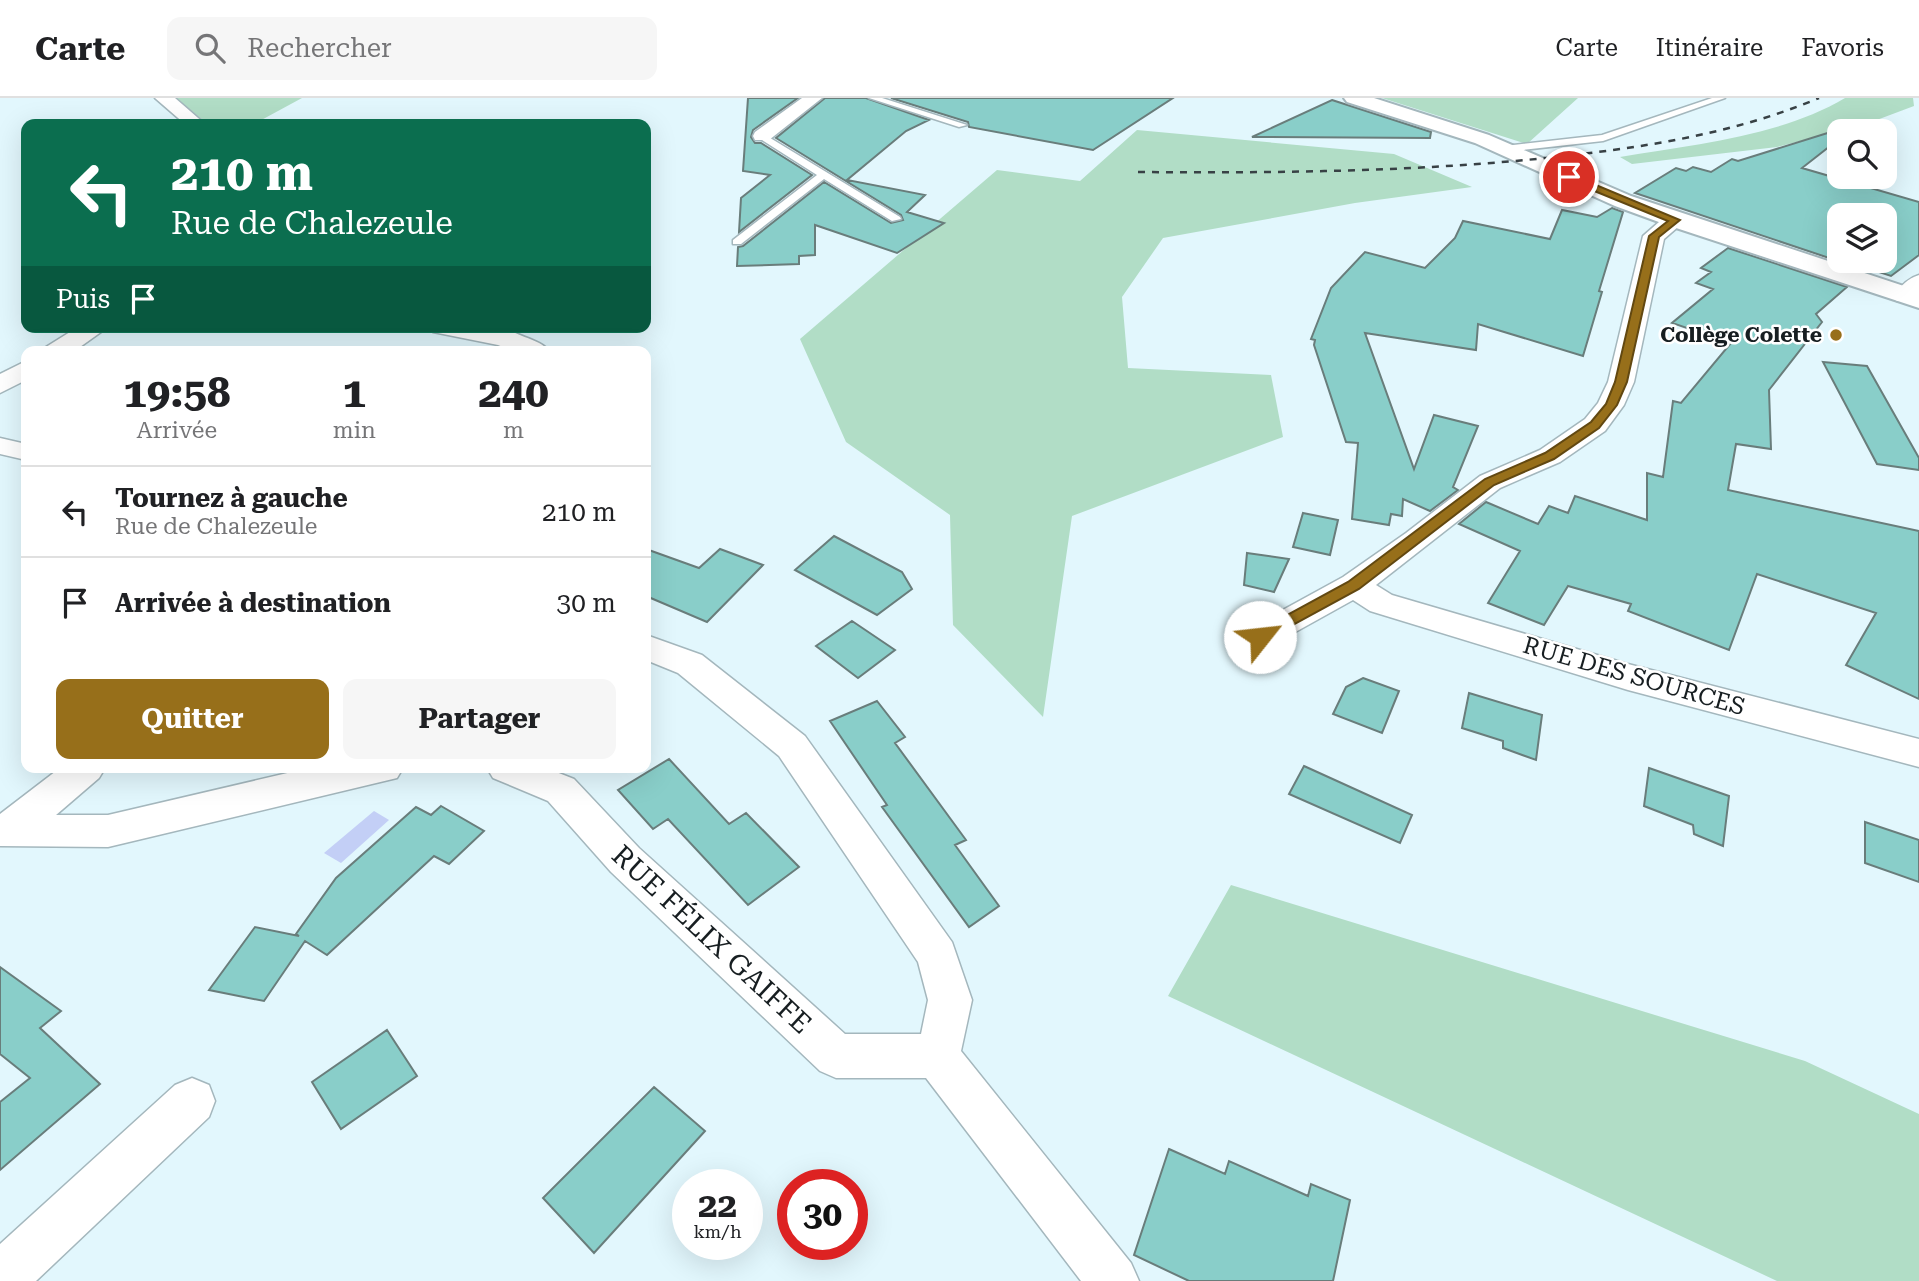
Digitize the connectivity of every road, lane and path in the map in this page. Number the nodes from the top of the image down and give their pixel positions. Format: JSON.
{"nodes":[{"id":1,"x":164,"y":98,"type":"edge"},
{"id":2,"x":813,"y":98,"type":"edge"},
{"id":3,"x":873,"y":98,"type":"edge"},
{"id":4,"x":1354,"y":98,"type":"edge"},
{"id":5,"x":1721,"y":98,"type":"edge"},
{"id":6,"x":189,"y":119,"type":"edge"},
{"id":7,"x":962,"y":125,"type":"dead end"},
{"id":8,"x":762,"y":136,"type":"joint"},
{"id":9,"x":1506,"y":149,"type":"junction"},
{"id":10,"x":824,"y":175,"type":"junction"},
{"id":11,"x":896,"y":219,"type":"dead end"},
{"id":12,"x":1675,"y":220,"type":"junction"},
{"id":13,"x":737,"y":242,"type":"dead end"},
{"id":14,"x":1914,"y":292,"type":"edge"},
{"id":15,"x":86,"y":333,"type":"edge"},
{"id":16,"x":497,"y":333,"type":"edge"},
{"id":17,"x":65,"y":346,"type":"edge"},
{"id":18,"x":525,"y":346,"type":"edge"},
{"id":19,"x":21,"y":372,"type":"edge"},
{"id":20,"x":0,"y":385,"type":"edge"},
{"id":21,"x":0,"y":446,"type":"edge"},
{"id":22,"x":21,"y":451,"type":"edge"},
{"id":23,"x":1354,"y":585,"type":"junction"},
{"id":24,"x":1260,"y":637,"type":"dead end"},
{"id":25,"x":651,"y":649,"type":"edge"},
{"id":26,"x":1919,"y":753,"type":"edge"},
{"id":27,"x":79,"y":773,"type":"edge"},
{"id":28,"x":357,"y":773,"type":"edge"},
{"id":29,"x":518,"y":773,"type":"edge"},
{"id":30,"x":5,"y":830,"type":"edge"},
{"id":31,"x":937,"y":1056,"type":"junction"},
{"id":32,"x":192,"y":1101,"type":"dead end"},
{"id":33,"x":0,"y":1279,"type":"edge"},
{"id":34,"x":1113,"y":1281,"type":"edge"}],
"edges":[{"from":1,"to":6,"type":"street"},
{"from":2,"to":8,"type":"street"},
{"from":3,"to":7,"type":"lane"},
{"from":4,"to":9,"type":"street"},
{"from":5,"to":9,"type":"lane"},
{"from":8,"to":10,"type":"lane"},
{"from":9,"to":12,"type":"street"},
{"from":10,"to":11,"type":"lane"},
{"from":10,"to":13,"type":"lane"},
{"from":12,"to":14,"type":"street"},
{"from":12,"to":23,"type":"street"},
{"from":15,"to":17,"type":"street"},
{"from":16,"to":18,"type":"street"},
{"from":19,"to":20,"type":"street"},
{"from":21,"to":22,"type":"street"},
{"from":23,"to":24,"type":"street"},
{"from":23,"to":26,"type":"street","name":"RUE DES SOURCES"},
{"from":25,"to":31,"type":"street"},
{"from":27,"to":30,"type":"street"},
{"from":28,"to":30,"type":"street"},
{"from":29,"to":31,"type":"street","name":"RUE FÉLIX GAIFFE"},
{"from":31,"to":34,"type":"street"},
{"from":32,"to":33,"type":"street"}]}
